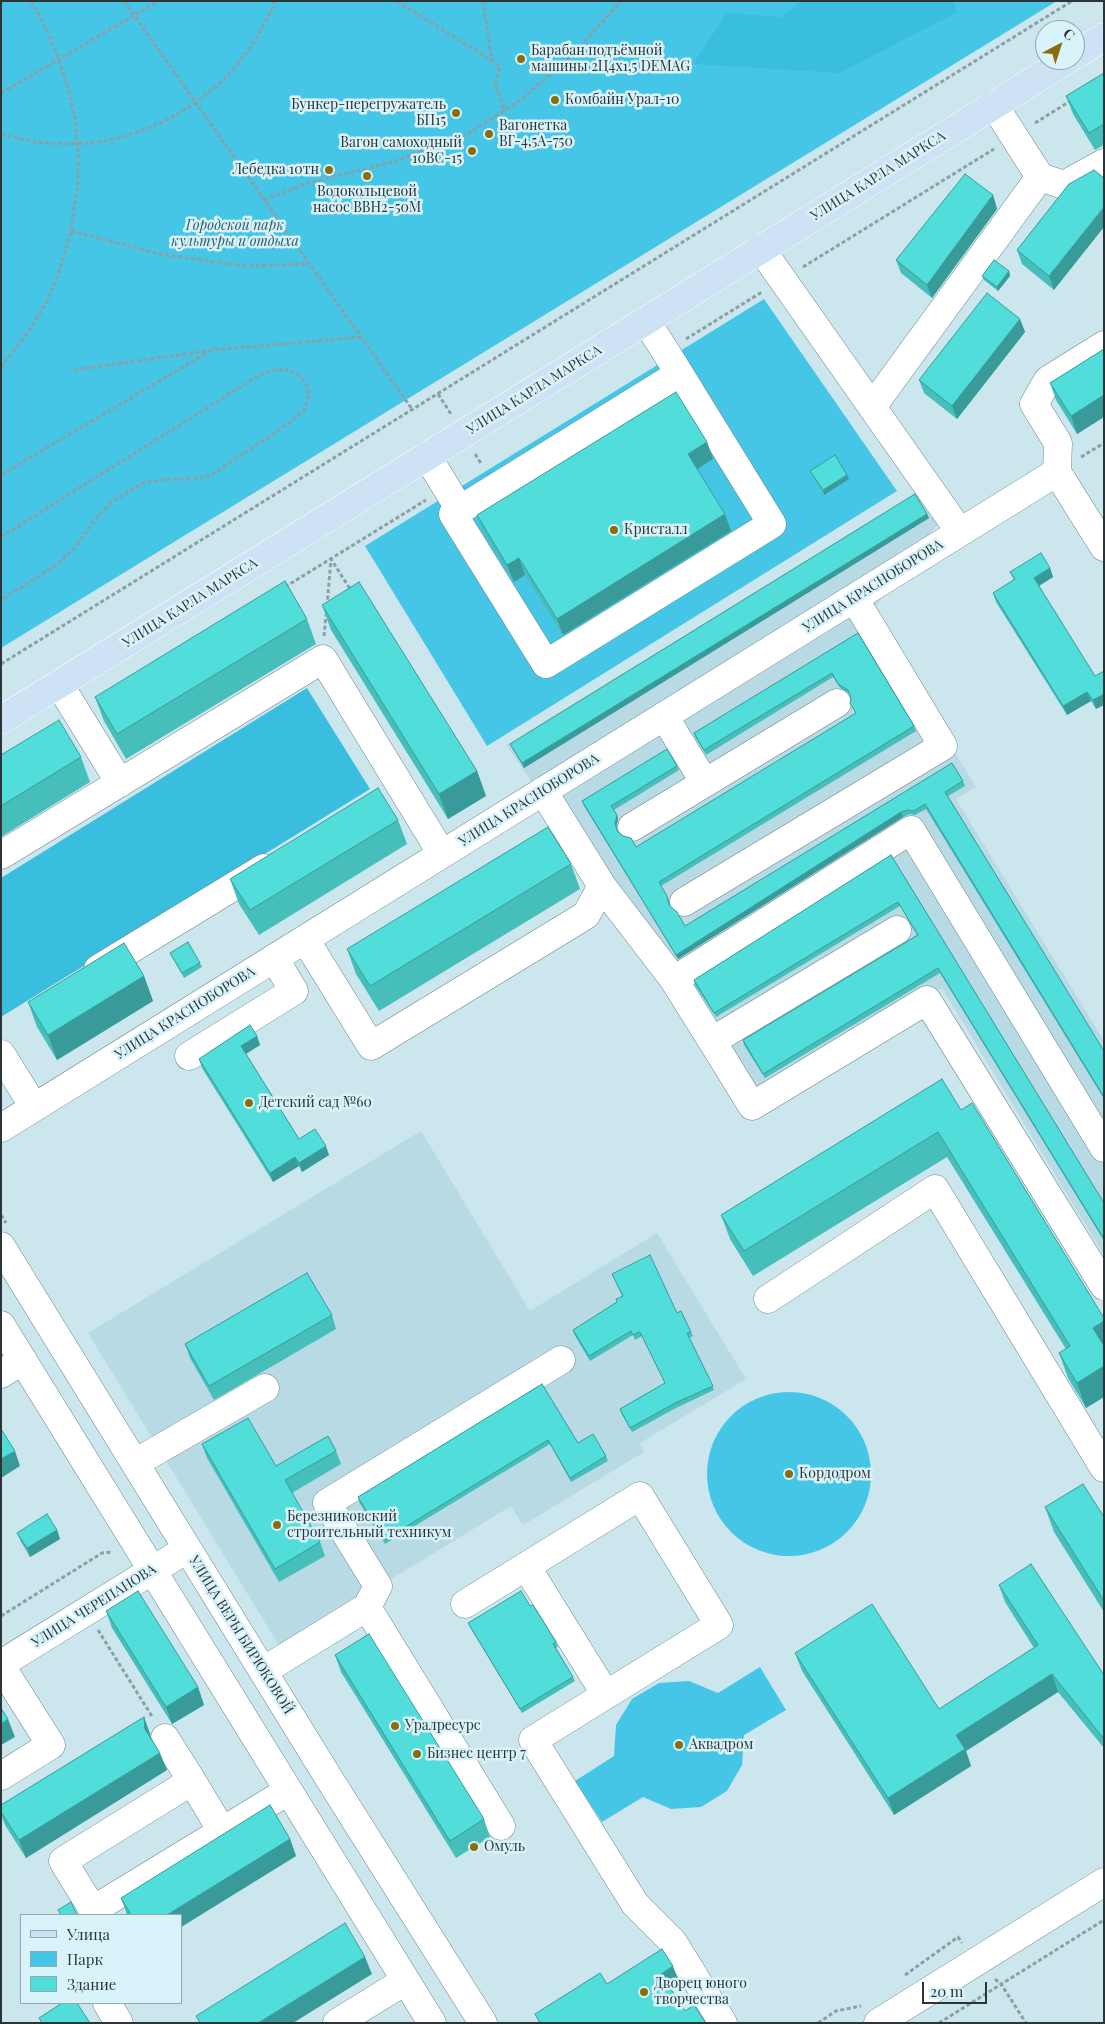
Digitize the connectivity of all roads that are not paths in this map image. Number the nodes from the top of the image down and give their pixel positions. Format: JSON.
{"nodes":[{"id":1,"x":1104,"y":37,"type":"edge"},
{"id":2,"x":1085,"y":49,"type":"edge"},
{"id":3,"x":1051,"y":70,"type":"edge"},
{"id":4,"x":994,"y":105,"type":"junction"},
{"id":5,"x":1104,"y":163,"type":"edge"},
{"id":6,"x":1040,"y":177,"type":"junction"},
{"id":7,"x":761,"y":249,"type":"junction"},
{"id":8,"x":646,"y":321,"type":"junction"},
{"id":9,"x":1104,"y":345,"type":"edge"},
{"id":10,"x":679,"y":374,"type":"junction"},
{"id":11,"x":872,"y":407,"type":"junction"},
{"id":12,"x":427,"y":456,"type":"junction"},
{"id":13,"x":1058,"y":472,"type":"junction"},
{"id":14,"x":460,"y":510,"type":"junction"},
{"id":15,"x":960,"y":532,"type":"junction"},
{"id":16,"x":1104,"y":547,"type":"edge"},
{"id":17,"x":854,"y":598,"type":"junction"},
{"id":18,"x":59,"y":684,"type":"junction"},
{"id":19,"x":837,"y":703,"type":"dead end"},
{"id":20,"x":664,"y":716,"type":"junction"},
{"id":21,"x":1,"y":720,"type":"edge"},
{"id":22,"x":120,"y":783,"type":"junction"},
{"id":23,"x":705,"y":783,"type":"junction"},
{"id":24,"x":542,"y":792,"type":"junction"},
{"id":25,"x":632,"y":828,"type":"dead end"},
{"id":26,"x":442,"y":854,"type":"junction"},
{"id":27,"x":1,"y":855,"type":"edge"},
{"id":28,"x":282,"y":857,"type":"edge"},
{"id":29,"x":602,"y":886,"type":"junction"},
{"id":30,"x":684,"y":902,"type":"dead end"},
{"id":31,"x":897,"y":930,"type":"dead end"},
{"id":32,"x":305,"y":939,"type":"junction"},
{"id":33,"x":274,"y":958,"type":"junction"},
{"id":34,"x":674,"y":980,"type":"junction"},
{"id":35,"x":79,"y":981,"type":"edge"},
{"id":36,"x":712,"y":1042,"type":"junction"},
{"id":37,"x":1,"y":1054,"type":"edge"},
{"id":38,"x":189,"y":1056,"type":"dead end"},
{"id":39,"x":34,"y":1107,"type":"junction"},
{"id":40,"x":1,"y":1128,"type":"edge"},
{"id":41,"x":1104,"y":1148,"type":"edge"},
{"id":42,"x":1,"y":1246,"type":"edge"},
{"id":43,"x":1104,"y":1286,"type":"edge"},
{"id":44,"x":768,"y":1299,"type":"dead end"},
{"id":45,"x":1,"y":1325,"type":"edge"},
{"id":46,"x":561,"y":1360,"type":"dead end"},
{"id":47,"x":12,"y":1367,"type":"edge"},
{"id":48,"x":265,"y":1388,"type":"dead end"},
{"id":49,"x":135,"y":1464,"type":"junction"},
{"id":50,"x":1104,"y":1468,"type":"edge"},
{"id":51,"x":187,"y":1548,"type":"junction"},
{"id":52,"x":526,"y":1566,"type":"junction"},
{"id":53,"x":152,"y":1570,"type":"junction"},
{"id":54,"x":466,"y":1604,"type":"dead end"},
{"id":55,"x":367,"y":1607,"type":"junction"},
{"id":56,"x":1,"y":1665,"type":"edge"},
{"id":57,"x":263,"y":1671,"type":"junction"},
{"id":58,"x":606,"y":1695,"type":"junction"},
{"id":59,"x":165,"y":1738,"type":"road end"},
{"id":60,"x":1,"y":1776,"type":"edge"},
{"id":61,"x":330,"y":1780,"type":"junction"},
{"id":62,"x":192,"y":1781,"type":"junction"},
{"id":63,"x":291,"y":1796,"type":"junction"},
{"id":64,"x":502,"y":1826,"type":"dead end"},
{"id":65,"x":222,"y":1831,"type":"junction"},
{"id":66,"x":1104,"y":1882,"type":"edge"},
{"id":67,"x":93,"y":1913,"type":"edge"},
{"id":68,"x":405,"y":1981,"type":"junction"},
{"id":69,"x":108,"y":2004,"type":"edge"},
{"id":70,"x":870,"y":2014,"type":"edge"},
{"id":71,"x":119,"y":2023,"type":"edge"},
{"id":72,"x":338,"y":2023,"type":"edge"},
{"id":73,"x":432,"y":2023,"type":"edge"},
{"id":74,"x":483,"y":2023,"type":"edge"},
{"id":75,"x":723,"y":2023,"type":"edge"}],
"edges":[{"from":1,"to":2,"type":"main road"},
{"from":3,"to":4,"type":"main road","name":"УЛИЦА КАРЛА МАРКСА"},
{"from":4,"to":6,"type":"street"},
{"from":4,"to":7,"type":"main road","name":"УЛИЦА КАРЛА МАРКСА"},
{"from":5,"to":6,"type":"street"},
{"from":6,"to":11,"type":"street"},
{"from":7,"to":8,"type":"main road","name":"УЛИЦА КАРЛА МАРКСА"},
{"from":7,"to":11,"type":"street"},
{"from":8,"to":10,"type":"street"},
{"from":8,"to":12,"type":"main road","name":"УЛИЦА КАРЛА МАРКСА"},
{"from":9,"to":13,"type":"street"},
{"from":10,"to":14,"type":"street"},
{"from":10,"to":14,"type":"street"},
{"from":11,"to":15,"type":"street"},
{"from":12,"to":14,"type":"street"},
{"from":12,"to":18,"type":"main road","name":"УЛИЦА КАРЛА МАРКСА"},
{"from":13,"to":15,"type":"street","name":"УЛИЦА КРАСНОБОРОВА"},
{"from":13,"to":16,"type":"street"},
{"from":15,"to":17,"type":"street","name":"УЛИЦА КРАСНОБОРОВА"},
{"from":17,"to":20,"type":"street","name":"УЛИЦА КРАСНОБОРОВА"},
{"from":17,"to":30,"type":"street"},
{"from":18,"to":21,"type":"main road","name":"УЛИЦА КАРЛА МАРКСА"},
{"from":18,"to":22,"type":"street"},
{"from":19,"to":23,"type":"street"},
{"from":20,"to":23,"type":"street"},
{"from":20,"to":24,"type":"street","name":"УЛИЦА КРАСНОБОРОВА"},
{"from":22,"to":26,"type":"street"},
{"from":22,"to":27,"type":"street"},
{"from":23,"to":25,"type":"street"},
{"from":24,"to":26,"type":"street","name":"УЛИЦА КРАСНОБОРОВА"},
{"from":24,"to":29,"type":"street"},
{"from":26,"to":32,"type":"street","name":"УЛИЦА КРАСНОБОРОВА"},
{"from":28,"to":35,"type":"street"},
{"from":29,"to":32,"type":"street"},
{"from":29,"to":34,"type":"street"},
{"from":31,"to":36,"type":"street"},
{"from":32,"to":33,"type":"street","name":"УЛИЦА КРАСНОБОРОВА"},
{"from":33,"to":38,"type":"street"},
{"from":33,"to":39,"type":"street","name":"УЛИЦА КРАСНОБОРОВА"},
{"from":34,"to":36,"type":"street"},
{"from":34,"to":41,"type":"street"},
{"from":36,"to":43,"type":"street"},
{"from":37,"to":39,"type":"street"},
{"from":39,"to":40,"type":"street","name":"УЛИЦА КРАСНОБОРОВА"},
{"from":42,"to":49,"type":"street","name":"УЛИЦА ВЕРЫ БИРЮКОВОЙ"},
{"from":44,"to":50,"type":"street"},
{"from":45,"to":47,"type":"street"},
{"from":46,"to":55,"type":"street"},
{"from":47,"to":53,"type":"street"},
{"from":48,"to":49,"type":"street"},
{"from":49,"to":51,"type":"street","name":"УЛИЦА ВЕРЫ БИРЮКОВОЙ"},
{"from":51,"to":53,"type":"street","name":"УЛИЦА ЧЕРЕПАНОВА"},
{"from":51,"to":57,"type":"street","name":"УЛИЦА ВЕРЫ БИРЮКОВОЙ"},
{"from":52,"to":54,"type":"street"},
{"from":52,"to":58,"type":"street"},
{"from":52,"to":58,"type":"street"},
{"from":53,"to":56,"type":"street","name":"УЛИЦА ЧЕРЕПАНОВА"},
{"from":53,"to":63,"type":"street"},
{"from":55,"to":57,"type":"street"},
{"from":55,"to":64,"type":"street"},
{"from":56,"to":60,"type":"street"},
{"from":57,"to":61,"type":"street","name":"УЛИЦА ВЕРЫ БИРЮКОВОЙ"},
{"from":58,"to":75,"type":"street"},
{"from":59,"to":62,"type":"street"},
{"from":61,"to":63,"type":"street"},
{"from":61,"to":74,"type":"street","name":"УЛИЦА ВЕРЫ БИРЮКОВОЙ"},
{"from":62,"to":65,"type":"street"},
{"from":62,"to":67,"type":"street"},
{"from":63,"to":65,"type":"street"},
{"from":63,"to":68,"type":"street"},
{"from":65,"to":67,"type":"street"},
{"from":66,"to":70,"type":"street"},
{"from":68,"to":72,"type":"street"},
{"from":68,"to":73,"type":"street"},
{"from":69,"to":71,"type":"street"}]}
